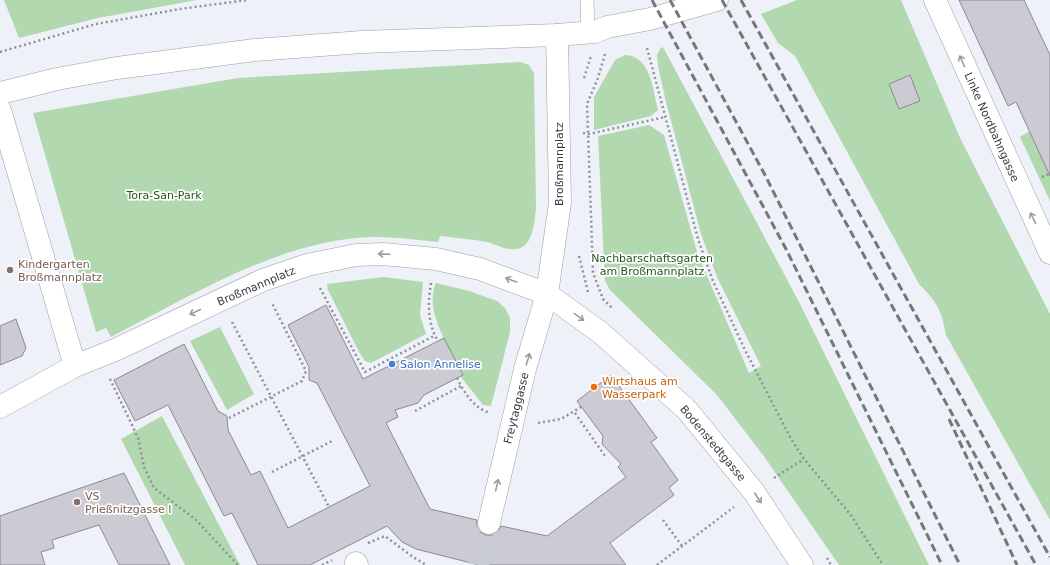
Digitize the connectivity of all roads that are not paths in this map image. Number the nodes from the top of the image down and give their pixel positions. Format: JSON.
{"nodes":[{"id":1,"x":587,"y":0,"type":"edge"},
{"id":2,"x":718,"y":0,"type":"edge"},
{"id":3,"x":935,"y":0,"type":"edge"},
{"id":4,"x":598,"y":30,"type":"junction"},
{"id":5,"x":548,"y":35,"type":"junction"},
{"id":6,"x":0,"y":93,"type":"edge"},
{"id":7,"x":0,"y":110,"type":"edge"},
{"id":8,"x":1050,"y":253,"type":"edge"},
{"id":9,"x":547,"y":294,"type":"junction"},
{"id":10,"x":75,"y":366,"type":"junction"},
{"id":11,"x":0,"y":407,"type":"edge"},
{"id":12,"x":488,"y":523,"type":"tunnel mouth"},
{"id":13,"x":802,"y":565,"type":"edge"}],
"edges":[{"from":1,"to":4,"type":"lane"},
{"from":2,"to":4,"type":"street"},
{"from":8,"to":3,"type":"street","name":"Linke Nordbahngasse","one_way":true},
{"from":4,"to":5,"type":"street"},
{"from":5,"to":6,"type":"street"},
{"from":5,"to":9,"type":"street","name":"Broßmannplatz"},
{"from":7,"to":10,"type":"street"},
{"from":9,"to":10,"type":"street","name":"Broßmannplatz","one_way":true},
{"from":12,"to":9,"type":"street","name":"Freytaggasse","one_way":true},
{"from":9,"to":13,"type":"street","name":"Bodenstedtgasse","one_way":true},
{"from":10,"to":11,"type":"street","name":"Broßmannplatz"}]}
